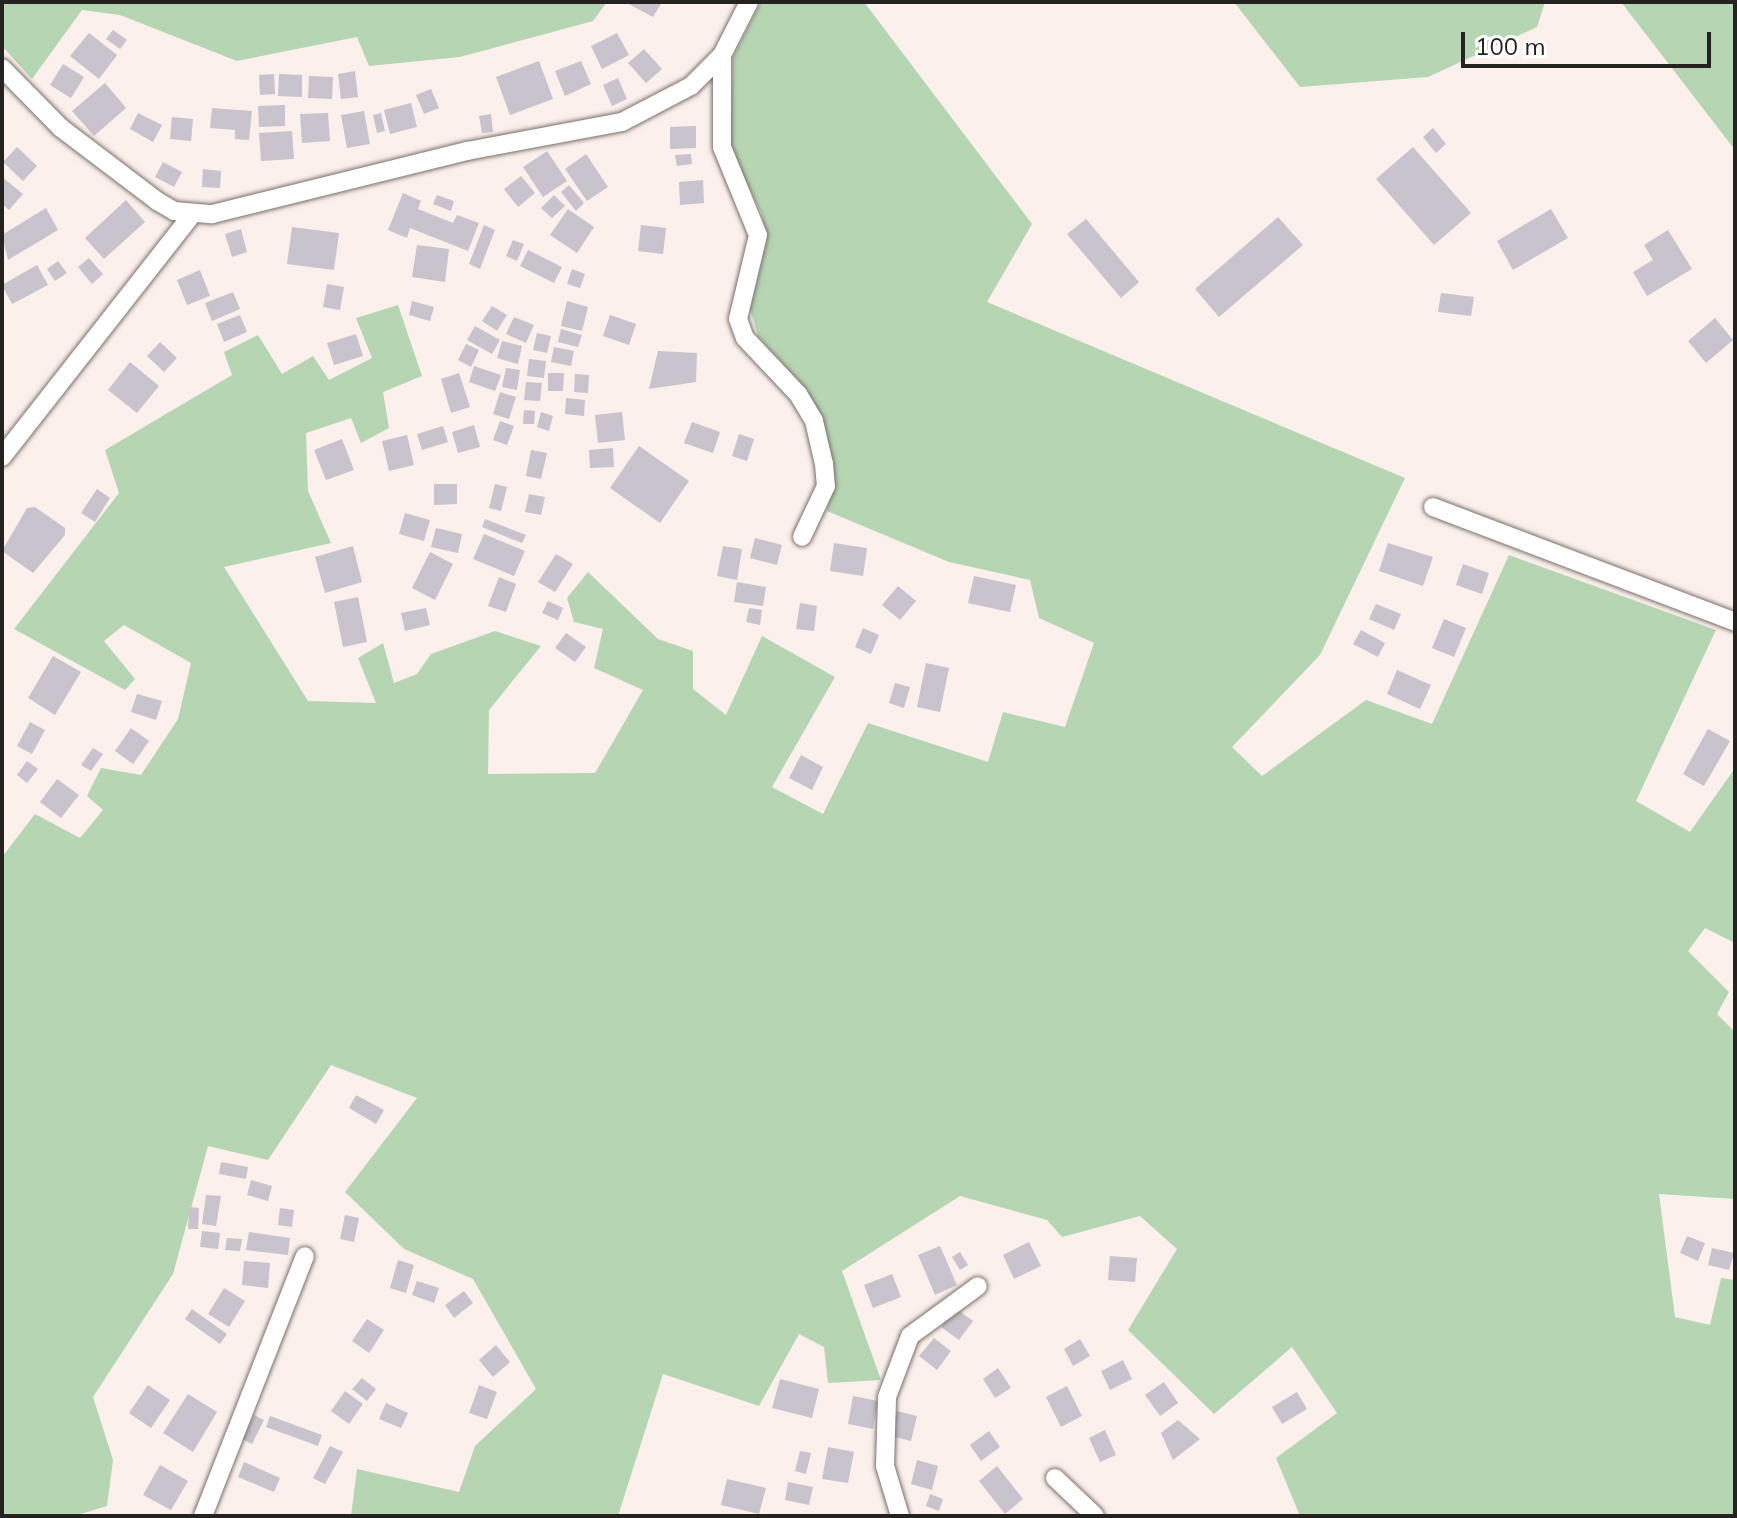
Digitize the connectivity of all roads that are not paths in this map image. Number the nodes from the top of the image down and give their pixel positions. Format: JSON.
{"nodes":[{"id":1,"x":749,"y":2,"type":"edge"},
{"id":2,"x":722,"y":55,"type":"junction"},
{"id":3,"x":2,"y":68,"type":"edge"},
{"id":4,"x":192,"y":215,"type":"junction"},
{"id":5,"x":2,"y":457,"type":"edge"},
{"id":6,"x":1433,"y":507,"type":"dead end"},
{"id":7,"x":802,"y":537,"type":"dead end"},
{"id":8,"x":1735,"y":622,"type":"edge"},
{"id":9,"x":305,"y":1256,"type":"dead end"},
{"id":10,"x":978,"y":1286,"type":"dead end"},
{"id":11,"x":1055,"y":1478,"type":"dead end"},
{"id":12,"x":203,"y":1516,"type":"edge"},
{"id":13,"x":900,"y":1516,"type":"edge"},
{"id":14,"x":1095,"y":1516,"type":"edge"}],
"edges":[{"from":1,"to":2,"type":"street"},
{"from":2,"to":4,"type":"street"},
{"from":2,"to":7,"type":"street"},
{"from":3,"to":4,"type":"street"},
{"from":4,"to":5,"type":"street"},
{"from":6,"to":8,"type":"street"},
{"from":9,"to":12,"type":"street"},
{"from":10,"to":13,"type":"street"},
{"from":11,"to":14,"type":"street"}]}
